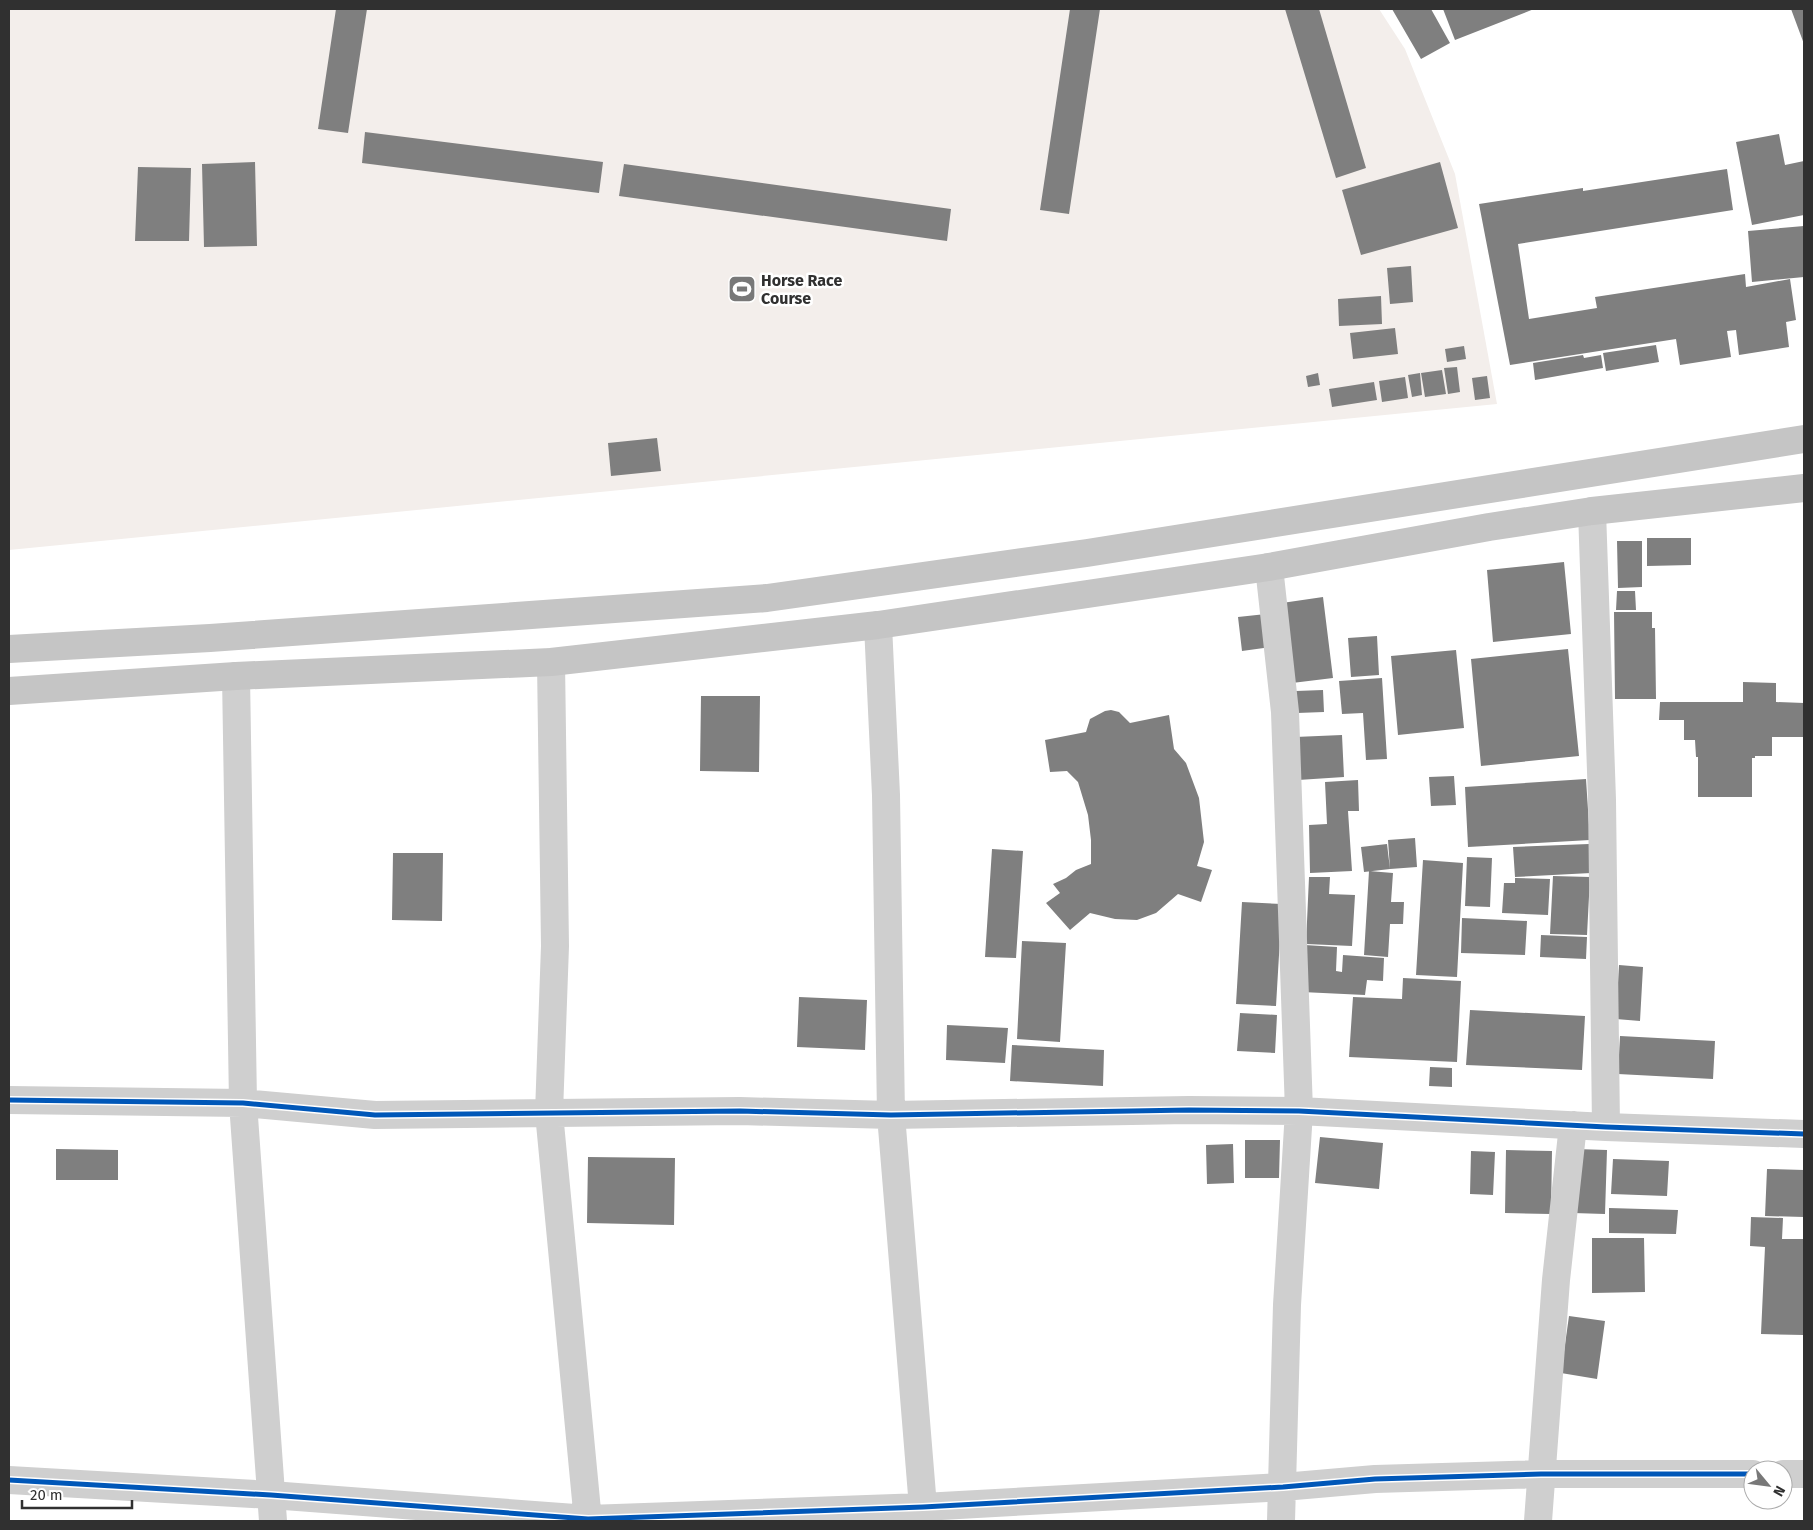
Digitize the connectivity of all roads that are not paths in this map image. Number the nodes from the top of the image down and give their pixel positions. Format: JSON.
{"nodes":[{"id":1,"x":1804,"y":439,"type":"edge"},
{"id":2,"x":1804,"y":488,"type":"edge"},
{"id":3,"x":1592,"y":511,"type":"junction"},
{"id":4,"x":1269,"y":567,"type":"junction"},
{"id":5,"x":878,"y":625,"type":"junction"},
{"id":6,"x":9,"y":649,"type":"edge"},
{"id":7,"x":551,"y":662,"type":"junction"},
{"id":8,"x":236,"y":676,"type":"junction"},
{"id":9,"x":9,"y":691,"type":"edge"},
{"id":10,"x":9,"y":1100,"type":"edge"},
{"id":11,"x":243,"y":1104,"type":"junction"},
{"id":12,"x":1299,"y":1111,"type":"junction"},
{"id":13,"x":549,"y":1113,"type":"junction"},
{"id":14,"x":891,"y":1114,"type":"junction"},
{"id":15,"x":1573,"y":1125,"type":"junction"},
{"id":16,"x":1606,"y":1127,"type":"junction"},
{"id":17,"x":1804,"y":1134,"type":"edge"},
{"id":18,"x":1541,"y":1474,"type":"junction"},
{"id":19,"x":1743,"y":1474,"type":"edge"},
{"id":20,"x":9,"y":1480,"type":"edge"},
{"id":21,"x":1283,"y":1487,"type":"junction"},
{"id":22,"x":272,"y":1508,"type":"edge"},
{"id":23,"x":923,"y":1514,"type":"edge"},
{"id":24,"x":588,"y":1520,"type":"edge"},
{"id":25,"x":1281,"y":1521,"type":"edge"},
{"id":26,"x":1538,"y":1521,"type":"edge"}],
"edges":[{"from":1,"to":6,"type":"main road"},
{"from":2,"to":3,"type":"main road"},
{"from":3,"to":4,"type":"main road"},
{"from":3,"to":16,"type":"street"},
{"from":4,"to":5,"type":"main road"},
{"from":4,"to":12,"type":"street"},
{"from":5,"to":7,"type":"main road"},
{"from":5,"to":14,"type":"street"},
{"from":7,"to":8,"type":"main road"},
{"from":7,"to":13,"type":"street"},
{"from":8,"to":9,"type":"main road"},
{"from":8,"to":11,"type":"street"},
{"from":10,"to":11,"type":"street"},
{"from":11,"to":13,"type":"street"},
{"from":11,"to":22,"type":"street"},
{"from":12,"to":14,"type":"street"},
{"from":12,"to":15,"type":"street"},
{"from":12,"to":21,"type":"street"},
{"from":13,"to":14,"type":"street"},
{"from":13,"to":24,"type":"street"},
{"from":14,"to":23,"type":"street"},
{"from":15,"to":16,"type":"street"},
{"from":15,"to":18,"type":"street"},
{"from":16,"to":17,"type":"street"},
{"from":18,"to":19,"type":"street"},
{"from":18,"to":21,"type":"street"},
{"from":18,"to":26,"type":"street"},
{"from":20,"to":22,"type":"street"},
{"from":21,"to":23,"type":"street"},
{"from":21,"to":25,"type":"street"},
{"from":22,"to":24,"type":"street"},
{"from":23,"to":24,"type":"street"}]}
